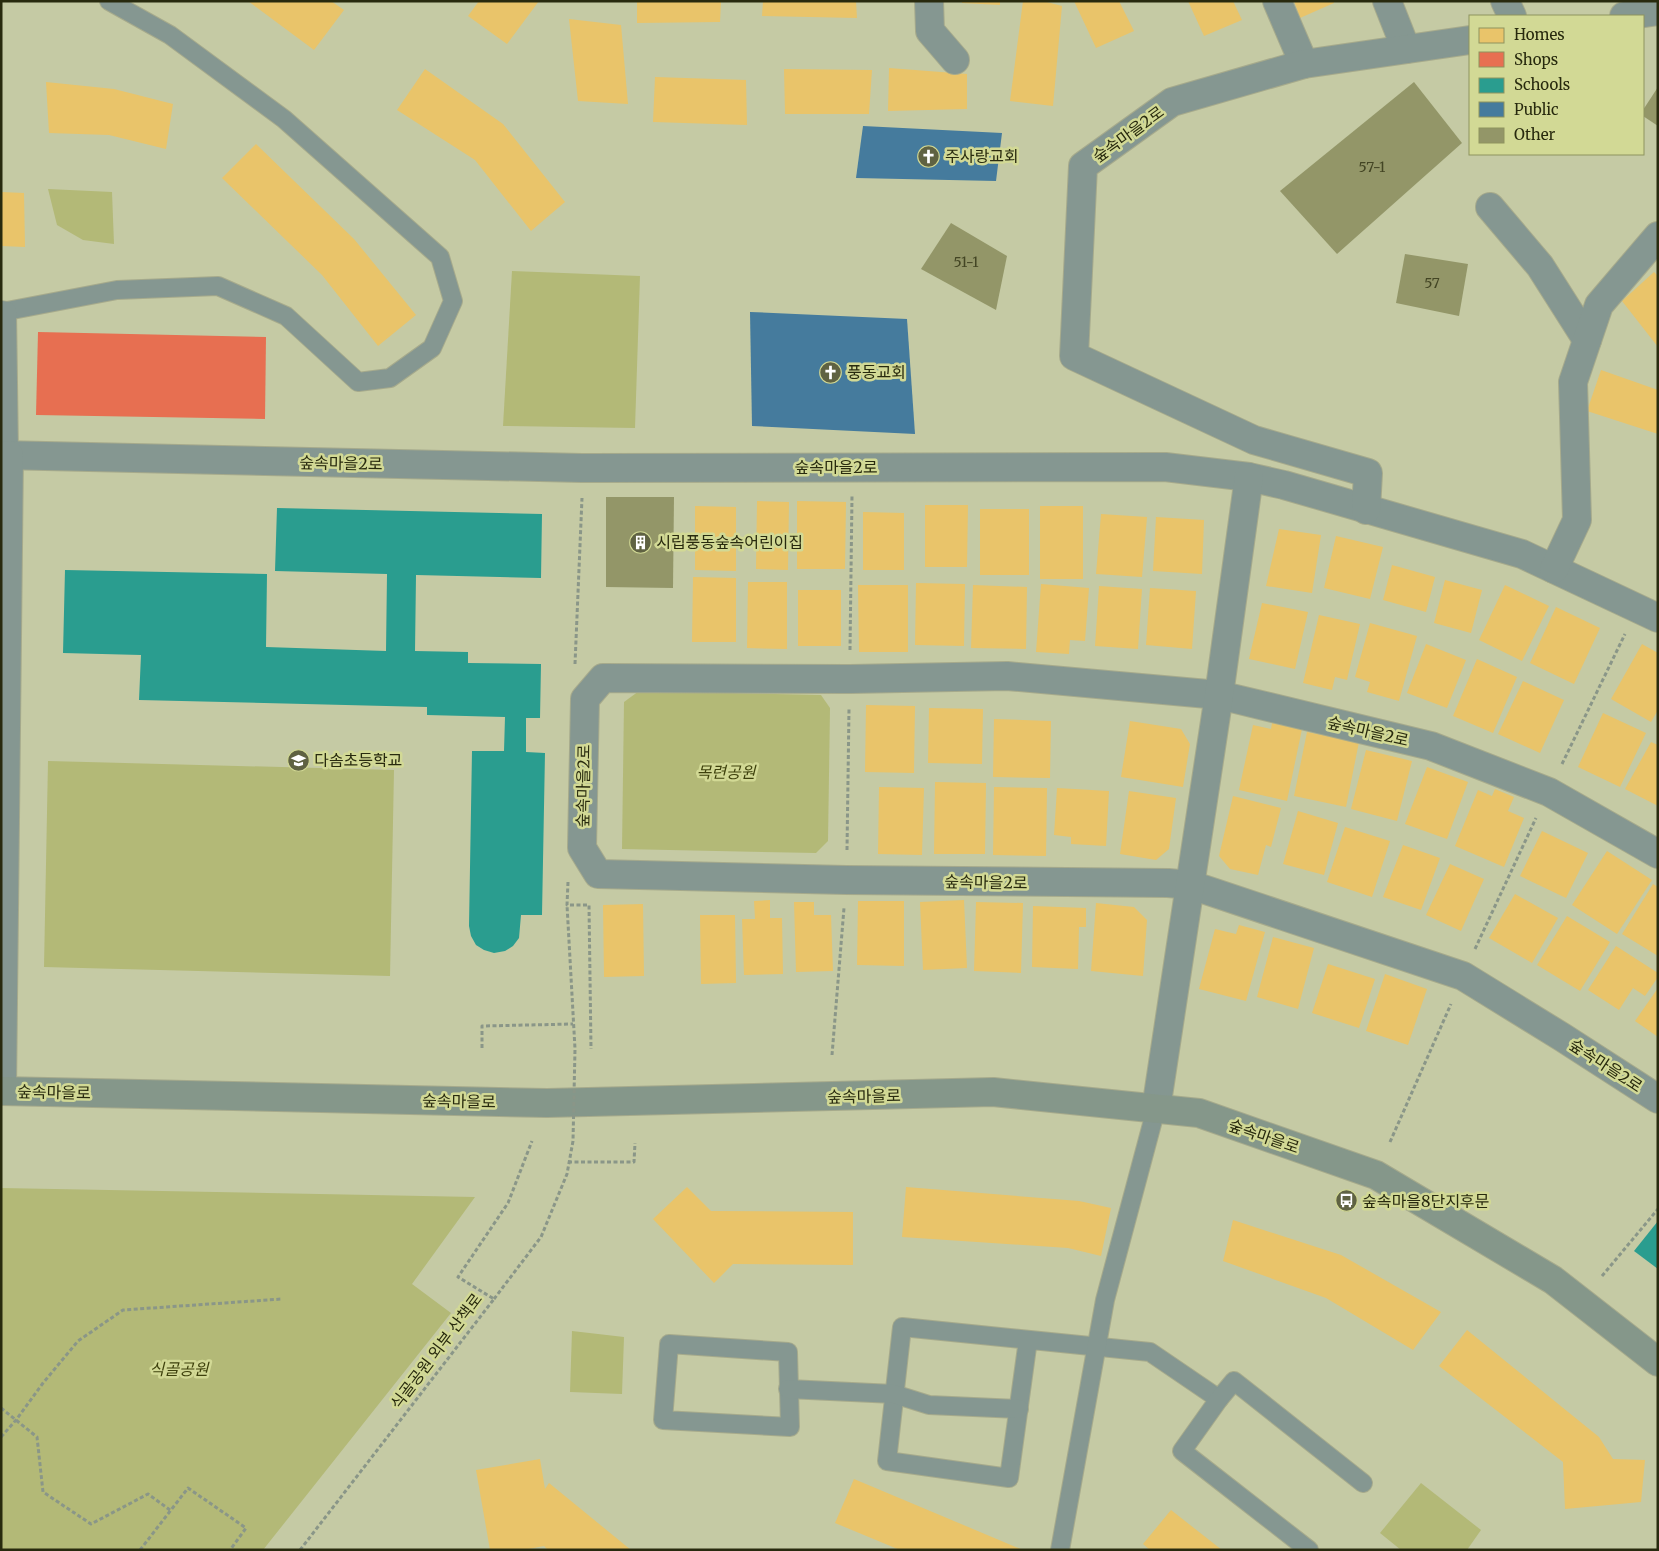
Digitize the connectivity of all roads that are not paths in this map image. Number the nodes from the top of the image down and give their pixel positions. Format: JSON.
{"nodes":[{"id":1,"x":109,"y":1,"type":"edge"},
{"id":2,"x":928,"y":1,"type":"edge"},
{"id":3,"x":1278,"y":1,"type":"edge"},
{"id":4,"x":1387,"y":1,"type":"edge"},
{"id":5,"x":1505,"y":1,"type":"edge"},
{"id":6,"x":1658,"y":11,"type":"edge"},
{"id":7,"x":1512,"y":15,"type":"edge"},
{"id":8,"x":1631,"y":15,"type":"edge"},
{"id":9,"x":1469,"y":40,"type":"edge"},
{"id":10,"x":1406,"y":49,"type":"junction"},
{"id":11,"x":955,"y":60,"type":"dead end"},
{"id":12,"x":1304,"y":64,"type":"junction"},
{"id":13,"x":1490,"y":207,"type":"dead end"},
{"id":14,"x":1658,"y":236,"type":"edge"},
{"id":15,"x":4,"y":311,"type":"edge"},
{"id":16,"x":1587,"y":340,"type":"junction"},
{"id":17,"x":5,"y":455,"type":"edge"},
{"id":18,"x":1249,"y":477,"type":"junction"},
{"id":19,"x":1366,"y":510,"type":"junction"},
{"id":20,"x":1554,"y":569,"type":"junction"},
{"id":21,"x":1658,"y":618,"type":"edge"},
{"id":22,"x":1220,"y":695,"type":"junction"},
{"id":23,"x":1658,"y":854,"type":"edge"},
{"id":24,"x":1191,"y":885,"type":"junction"},
{"id":25,"x":2,"y":1091,"type":"edge"},
{"id":26,"x":1658,"y":1099,"type":"edge"},
{"id":27,"x":1156,"y":1109,"type":"junction"},
{"id":28,"x":1028,"y":1340,"type":"junction"},
{"id":29,"x":1097,"y":1346,"type":"junction"},
{"id":30,"x":1658,"y":1362,"type":"edge"},
{"id":31,"x":788,"y":1389,"type":"junction"},
{"id":32,"x":894,"y":1394,"type":"junction"},
{"id":33,"x":1219,"y":1398,"type":"junction"},
{"id":34,"x":1019,"y":1409,"type":"junction"},
{"id":35,"x":1363,"y":1482,"type":"dead end"},
{"id":36,"x":1060,"y":1550,"type":"edge"},
{"id":37,"x":1310,"y":1550,"type":"edge"}],
"edges":[{"from":1,"to":15,"type":"lane"},
{"from":2,"to":11,"type":"street"},
{"from":3,"to":12,"type":"street"},
{"from":4,"to":10,"type":"street"},
{"from":5,"to":7,"type":"street"},
{"from":6,"to":8,"type":"street"},
{"from":9,"to":10,"type":"street","name":"숲속마을2로"},
{"from":10,"to":12,"type":"street","name":"숲속마을2로"},
{"from":12,"to":19,"type":"street","name":"숲속마을2로"},
{"from":13,"to":16,"type":"street"},
{"from":14,"to":16,"type":"street"},
{"from":15,"to":17,"type":"lane"},
{"from":16,"to":20,"type":"street"},
{"from":17,"to":18,"type":"street","name":"숲속마을2로"},
{"from":17,"to":25,"type":"street"},
{"from":18,"to":19,"type":"street","name":"숲속마을2로"},
{"from":18,"to":22,"type":"street"},
{"from":19,"to":20,"type":"street","name":"숲속마을2로"},
{"from":20,"to":21,"type":"street","name":"숲속마을2로"},
{"from":22,"to":23,"type":"street","name":"숲속마을2로"},
{"from":22,"to":24,"type":"street"},
{"from":22,"to":24,"type":"street","name":"숲속마을2로"},
{"from":24,"to":26,"type":"street","name":"숲속마을2로"},
{"from":24,"to":27,"type":"street"},
{"from":25,"to":27,"type":"main road","name":"숲속마을로"},
{"from":27,"to":29,"type":"lane"},
{"from":27,"to":30,"type":"main road","name":"숲속마을로"},
{"from":28,"to":29,"type":"lane"},
{"from":28,"to":32,"type":"lane"},
{"from":28,"to":34,"type":"lane"},
{"from":29,"to":33,"type":"lane"},
{"from":29,"to":36,"type":"lane"},
{"from":31,"to":31,"type":"lane"},
{"from":31,"to":32,"type":"lane"},
{"from":32,"to":34,"type":"lane"},
{"from":32,"to":34,"type":"lane"},
{"from":33,"to":35,"type":"lane"},
{"from":33,"to":37,"type":"lane"}]}
